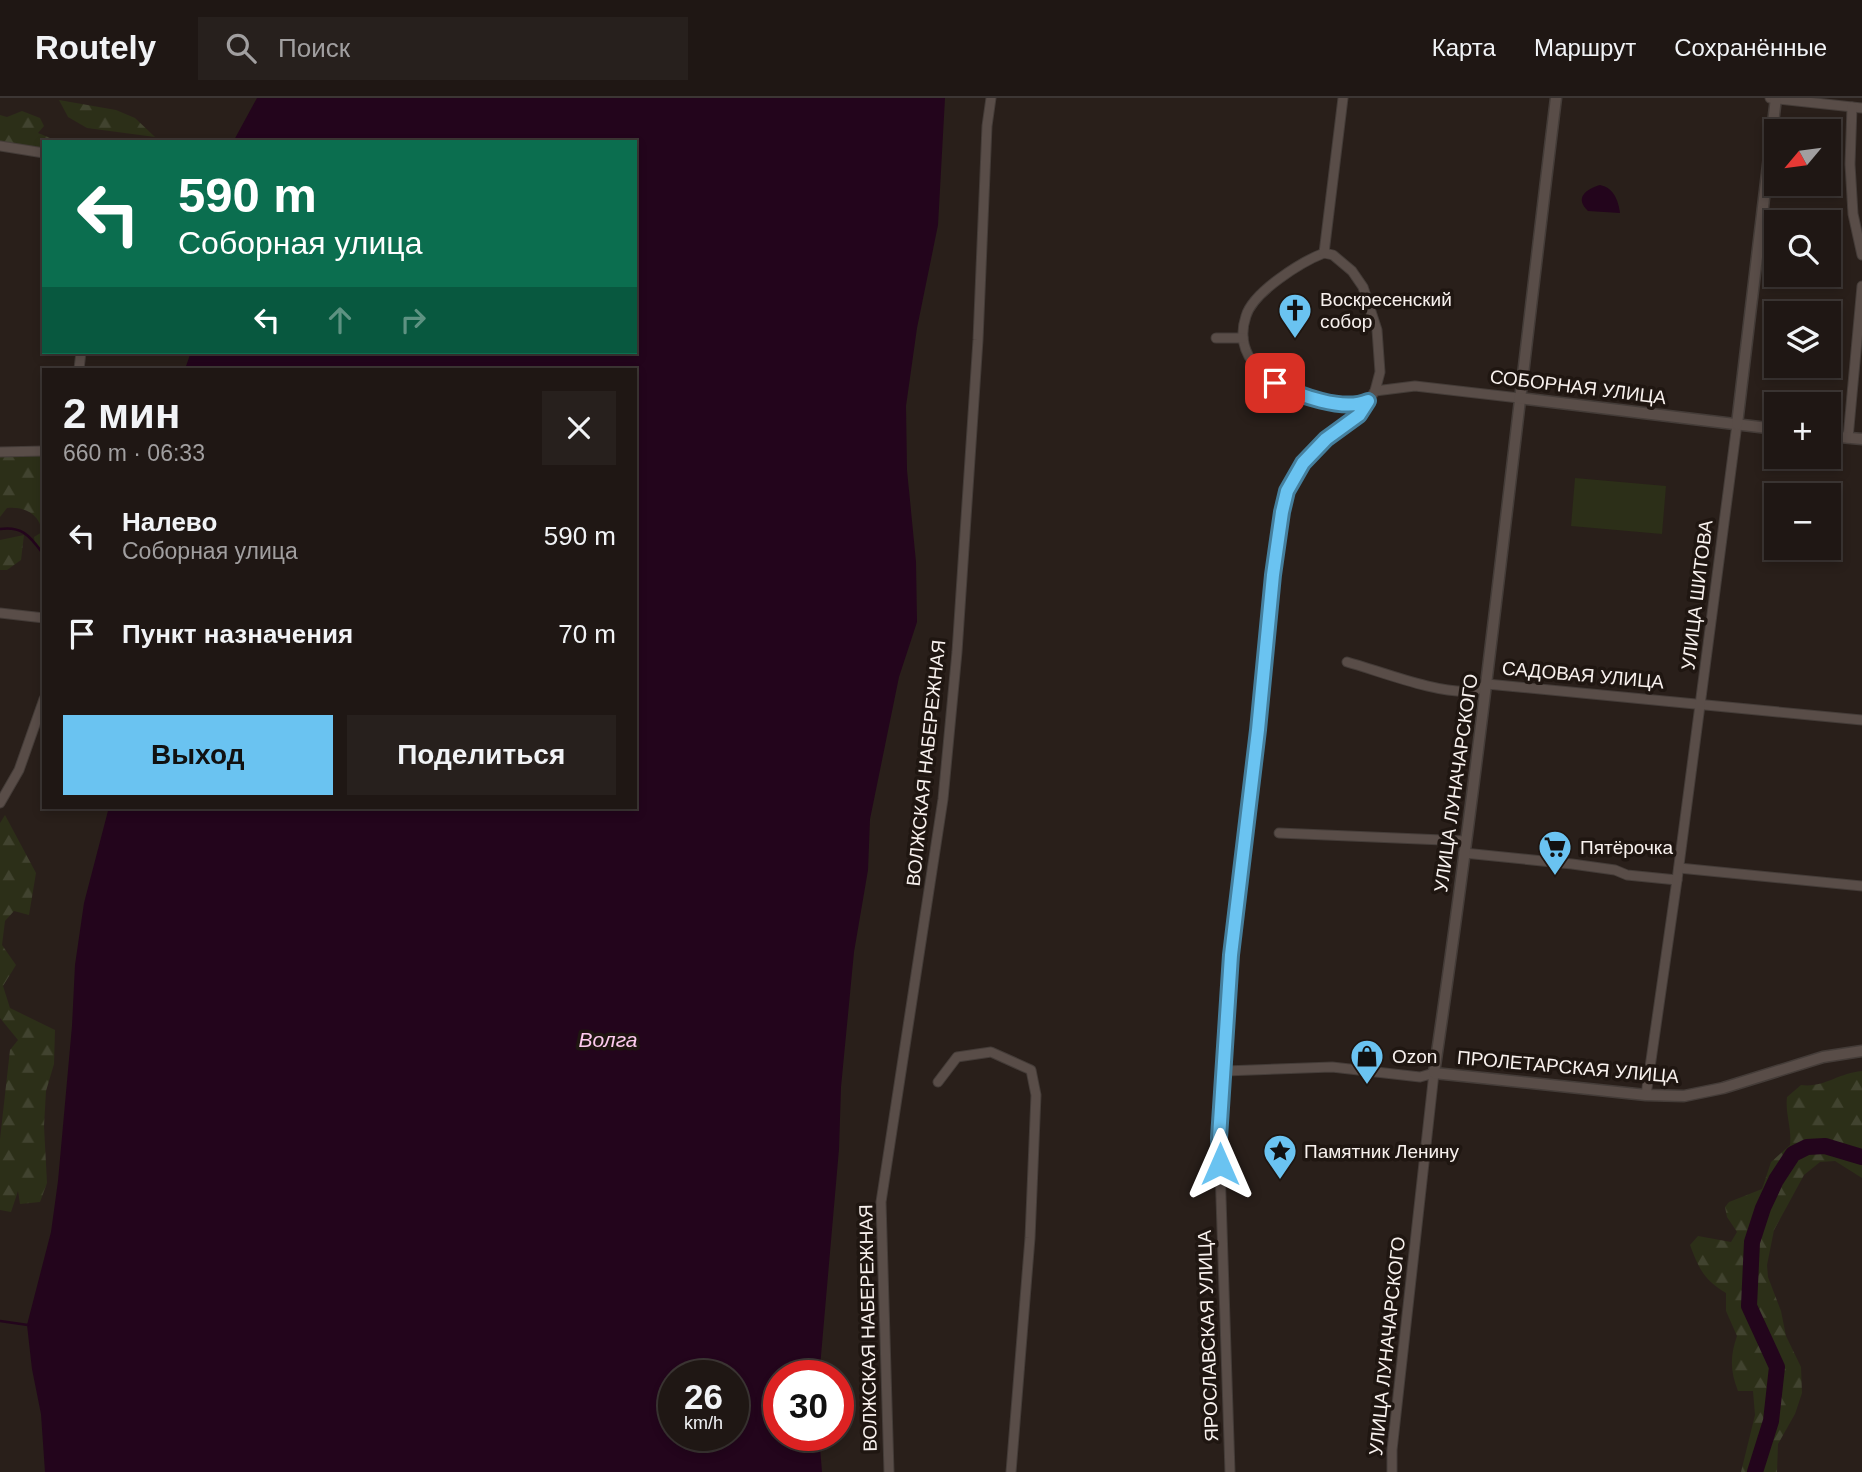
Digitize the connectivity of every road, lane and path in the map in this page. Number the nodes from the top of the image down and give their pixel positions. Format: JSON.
{"nodes":[{"id":1,"x":991,"y":98,"type":"edge"},
{"id":2,"x":1342,"y":98,"type":"edge"},
{"id":3,"x":1556,"y":98,"type":"edge"},
{"id":4,"x":1770,"y":98,"type":"edge"},
{"id":5,"x":1776,"y":98,"type":"edge"},
{"id":6,"x":1857,"y":107,"type":"edge"},
{"id":7,"x":0,"y":146,"type":"edge"},
{"id":8,"x":42,"y":153,"type":"edge"},
{"id":9,"x":1324,"y":253,"type":"junction"},
{"id":10,"x":1862,"y":256,"type":"edge"},
{"id":11,"x":1862,"y":286,"type":"edge"},
{"id":12,"x":1216,"y":338,"type":"dead end"},
{"id":13,"x":1242,"y":338,"type":"junction"},
{"id":14,"x":1375,"y":391,"type":"junction"},
{"id":15,"x":1519,"y":398,"type":"junction"},
{"id":16,"x":1368,"y":401,"type":"junction"},
{"id":17,"x":1737,"y":424,"type":"junction"},
{"id":18,"x":1764,"y":427,"type":"edge"},
{"id":19,"x":1841,"y":437,"type":"edge"},
{"id":20,"x":1849,"y":438,"type":"junction"},
{"id":21,"x":1862,"y":439,"type":"edge"},
{"id":22,"x":42,"y":451,"type":"edge"},
{"id":23,"x":0,"y":452,"type":"edge"},
{"id":24,"x":0,"y":613,"type":"edge"},
{"id":25,"x":42,"y":618,"type":"edge"},
{"id":26,"x":1347,"y":662,"type":"dead end"},
{"id":27,"x":1487,"y":684,"type":"junction"},
{"id":28,"x":1701,"y":704,"type":"junction"},
{"id":29,"x":42,"y":705,"type":"edge"},
{"id":30,"x":1862,"y":720,"type":"edge"},
{"id":31,"x":0,"y":803,"type":"edge"},
{"id":32,"x":1279,"y":833,"type":"dead end"},
{"id":33,"x":1466,"y":841,"type":"junction"},
{"id":34,"x":1464,"y":853,"type":"junction"},
{"id":35,"x":1679,"y":868,"type":"junction"},
{"id":36,"x":1677,"y":880,"type":"junction"},
{"id":37,"x":1862,"y":886,"type":"edge"},
{"id":38,"x":1862,"y":1051,"type":"edge"},
{"id":39,"x":1225,"y":1071,"type":"junction"},
{"id":40,"x":1434,"y":1073,"type":"junction"},
{"id":41,"x":938,"y":1082,"type":"dead end"},
{"id":42,"x":1646,"y":1095,"type":"junction"},
{"id":43,"x":889,"y":1472,"type":"edge"},
{"id":44,"x":1011,"y":1472,"type":"edge"},
{"id":45,"x":1230,"y":1472,"type":"edge"},
{"id":46,"x":1392,"y":1472,"type":"edge"}],
"edges":[{"from":1,"to":43,"type":"street","name":"ВОЛЖСКАЯ НАБЕРЕЖНАЯ"},
{"from":2,"to":9,"type":"street"},
{"from":3,"to":15,"type":"street","name":"УЛИЦА ЛУНАЧАРСКОГО"},
{"from":4,"to":5,"type":"street"},
{"from":5,"to":6,"type":"street"},
{"from":5,"to":17,"type":"street","name":"УЛИЦА ШИТОВА"},
{"from":6,"to":10,"type":"street"},
{"from":7,"to":8,"type":"street"},
{"from":9,"to":13,"type":"street"},
{"from":9,"to":14,"type":"street","name":"ЯРОСЛАВСКАЯ УЛИЦА"},
{"from":11,"to":20,"type":"street"},
{"from":12,"to":13,"type":"street"},
{"from":13,"to":16,"type":"street"},
{"from":14,"to":15,"type":"street","name":"СОБОРНАЯ УЛИЦА"},
{"from":14,"to":16,"type":"street","name":"ЯРОСЛАВСКАЯ УЛИЦА"},
{"from":15,"to":17,"type":"street","name":"СОБОРНАЯ УЛИЦА"},
{"from":15,"to":27,"type":"street","name":"УЛИЦА ЛУНАЧАРСКОГО"},
{"from":16,"to":39,"type":"street","name":"ЯРОСЛАВСКАЯ УЛИЦА"},
{"from":17,"to":18,"type":"street","name":"СОБОРНАЯ УЛИЦА"},
{"from":17,"to":28,"type":"street","name":"УЛИЦА ШИТОВА"},
{"from":19,"to":20,"type":"street"},
{"from":20,"to":21,"type":"street"},
{"from":22,"to":23,"type":"street"},
{"from":24,"to":25,"type":"street"},
{"from":26,"to":27,"type":"street","name":"САДОВАЯ УЛИЦА"},
{"from":27,"to":28,"type":"street","name":"САДОВАЯ УЛИЦА"},
{"from":27,"to":33,"type":"street","name":"УЛИЦА ЛУНАЧАРСКОГО"},
{"from":28,"to":30,"type":"street","name":"САДОВАЯ УЛИЦА"},
{"from":28,"to":35,"type":"street","name":"УЛИЦА ШИТОВА"},
{"from":29,"to":31,"type":"street"},
{"from":32,"to":33,"type":"street"},
{"from":33,"to":34,"type":"street","name":"УЛИЦА ЛУНАЧАРСКОГО"},
{"from":34,"to":36,"type":"street"},
{"from":34,"to":40,"type":"street","name":"УЛИЦА ЛУНАЧАРСКОГО"},
{"from":35,"to":36,"type":"street","name":"УЛИЦА ШИТОВА"},
{"from":35,"to":37,"type":"street"},
{"from":36,"to":42,"type":"street","name":"УЛИЦА ШИТОВА"},
{"from":38,"to":42,"type":"street","name":"ПРОЛЕТАРСКАЯ УЛИЦА"},
{"from":39,"to":40,"type":"street","name":"ПРОЛЕТАРСКАЯ УЛИЦА"},
{"from":39,"to":45,"type":"street","name":"ЯРОСЛАВСКАЯ УЛИЦА"},
{"from":40,"to":42,"type":"street","name":"ПРОЛЕТАРСКАЯ УЛИЦА"},
{"from":40,"to":46,"type":"street","name":"УЛИЦА ЛУНАЧАРСКОГО"},
{"from":41,"to":44,"type":"street"}]}
